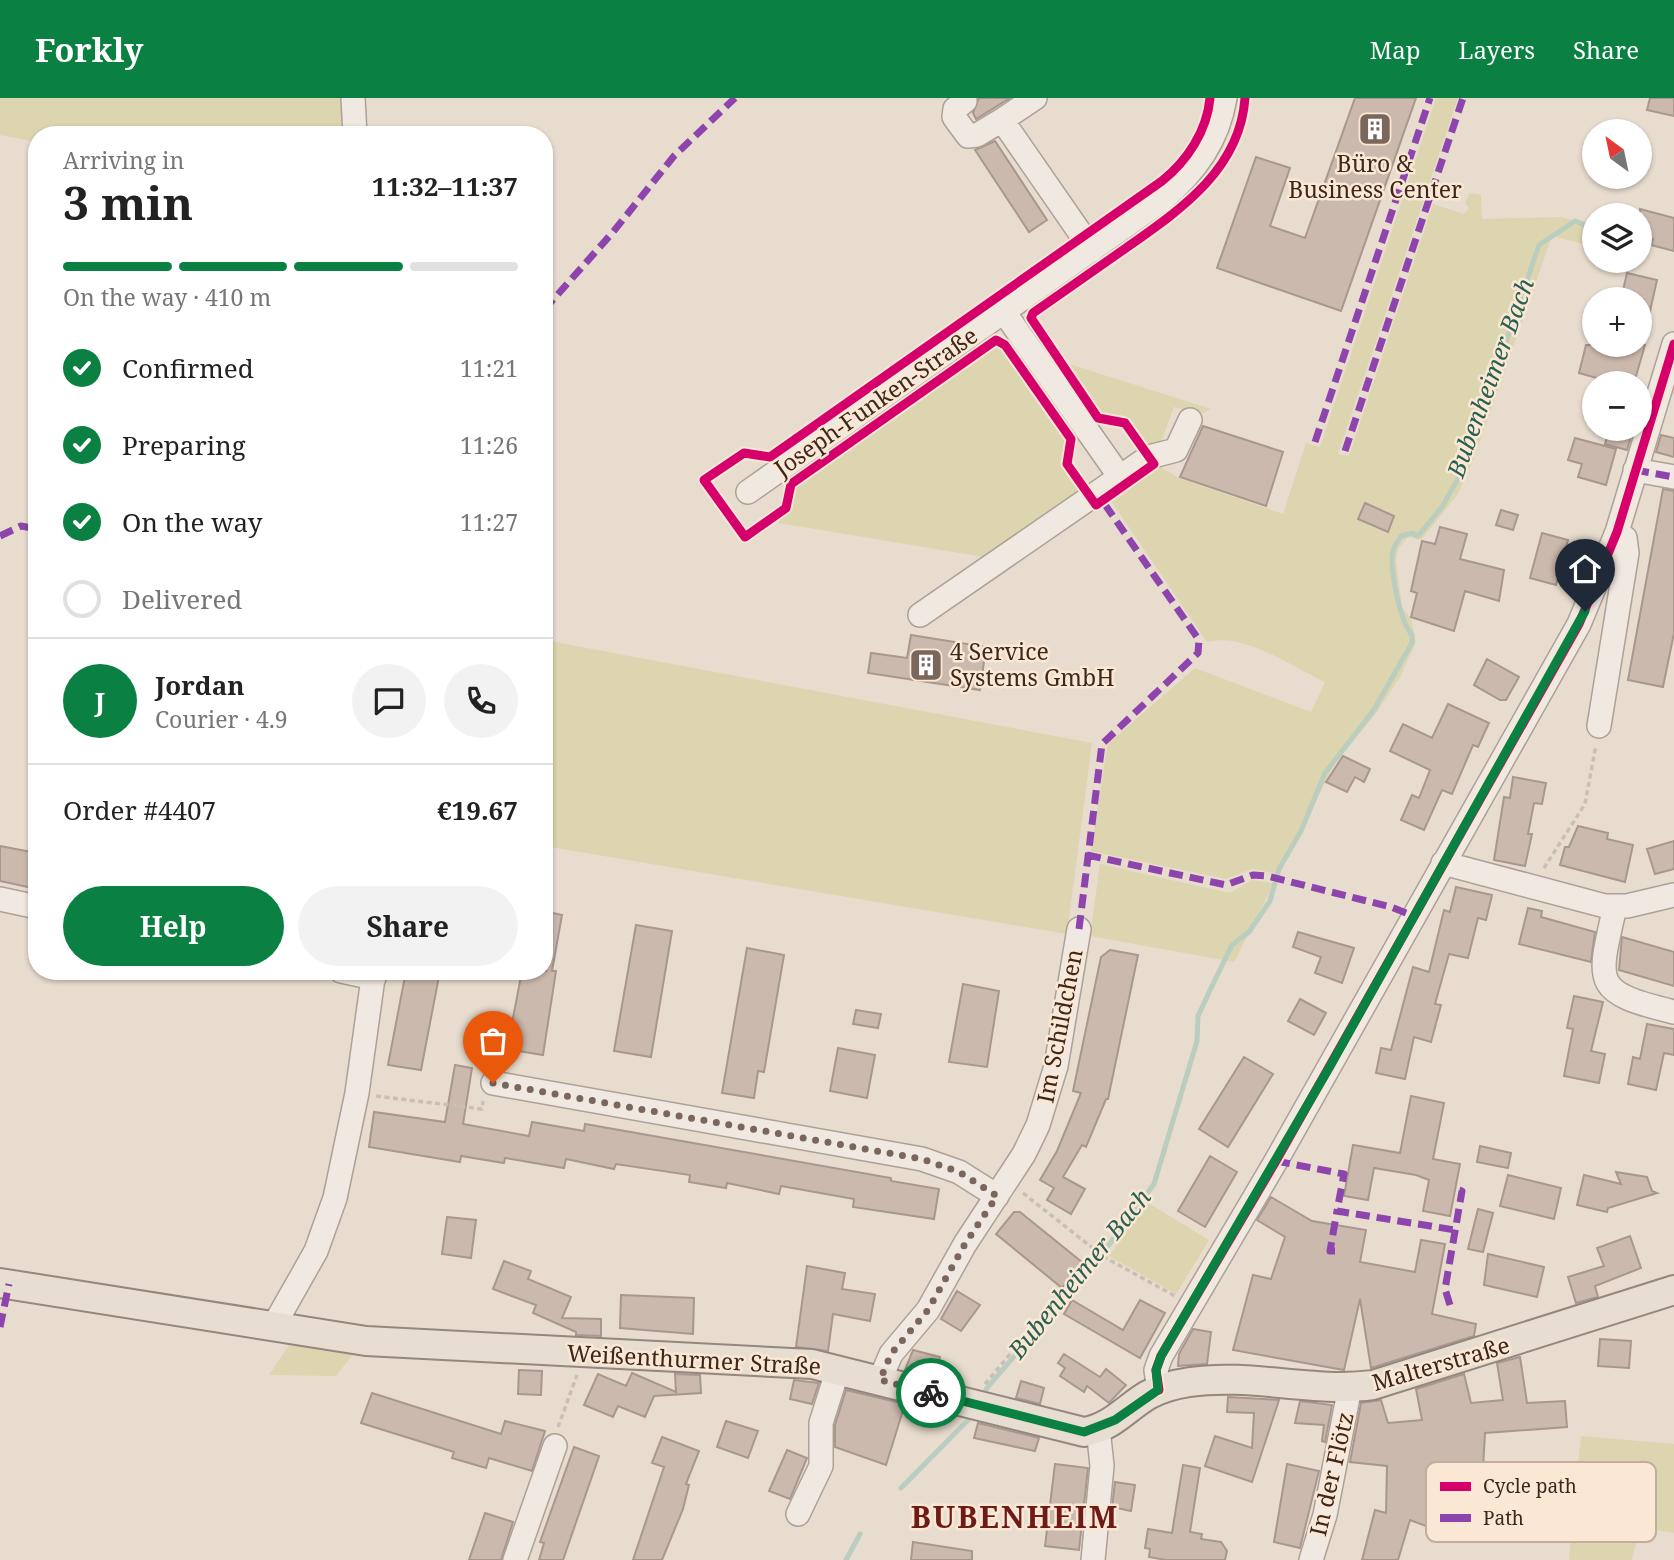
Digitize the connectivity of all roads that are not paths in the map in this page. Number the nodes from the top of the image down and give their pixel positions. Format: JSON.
{"nodes":[{"id":1,"x":354,"y":98,"type":"edge"},
{"id":2,"x":1035,"y":98,"type":"edge"},
{"id":3,"x":1225,"y":98,"type":"edge"},
{"id":4,"x":965,"y":101,"type":"dead end"},
{"id":5,"x":1002,"y":120,"type":"junction"},
{"id":6,"x":355,"y":126,"type":"edge"},
{"id":7,"x":1092,"y":250,"type":"junction"},
{"id":8,"x":1004,"y":312,"type":"junction"},
{"id":9,"x":1674,"y":344,"type":"edge"},
{"id":10,"x":1190,"y":420,"type":"dead end"},
{"id":11,"x":1635,"y":470,"type":"junction"},
{"id":12,"x":1120,"y":477,"type":"junction"},
{"id":13,"x":1674,"y":477,"type":"edge"},
{"id":14,"x":748,"y":492,"type":"dead end"},
{"id":15,"x":1617,"y":532,"type":"junction"},
{"id":16,"x":920,"y":615,"type":"dead end"},
{"id":17,"x":1599,"y":726,"type":"road end"},
{"id":18,"x":1443,"y":863,"type":"junction"},
{"id":19,"x":1674,"y":895,"type":"edge"},
{"id":20,"x":0,"y":899,"type":"edge"},
{"id":21,"x":28,"y":905,"type":"edge"},
{"id":22,"x":1615,"y":907,"type":"junction"},
{"id":23,"x":1079,"y":929,"type":"dead end"},
{"id":24,"x":373,"y":980,"type":"edge"},
{"id":25,"x":1674,"y":1012,"type":"edge"},
{"id":26,"x":493,"y":1083,"type":"road end"},
{"id":27,"x":1002,"y":1188,"type":"junction"},
{"id":28,"x":0,"y":1283,"type":"edge"},
{"id":29,"x":1674,"y":1290,"type":"edge"},
{"id":30,"x":263,"y":1325,"type":"junction"},
{"id":31,"x":838,"y":1369,"type":"junction"},
{"id":32,"x":880,"y":1380,"type":"junction"},
{"id":33,"x":1350,"y":1387,"type":"junction"},
{"id":34,"x":1158,"y":1390,"type":"junction"},
{"id":35,"x":1098,"y":1429,"type":"junction"},
{"id":36,"x":555,"y":1446,"type":"road end"},
{"id":37,"x":798,"y":1514,"type":"dead end"},
{"id":38,"x":515,"y":1560,"type":"edge"},
{"id":39,"x":1093,"y":1560,"type":"edge"},
{"id":40,"x":1311,"y":1560,"type":"edge"}],
"edges":[{"from":1,"to":6,"type":"street"},
{"from":2,"to":5,"type":"street"},
{"from":3,"to":7,"type":"street","name":"Joseph-Funken-Straße"},
{"from":4,"to":5,"type":"street"},
{"from":5,"to":7,"type":"street"},
{"from":7,"to":8,"type":"street","name":"Joseph-Funken-Straße"},
{"from":8,"to":12,"type":"street"},
{"from":8,"to":14,"type":"street","name":"Joseph-Funken-Straße"},
{"from":9,"to":11,"type":"street"},
{"from":10,"to":12,"type":"street"},
{"from":11,"to":13,"type":"street"},
{"from":11,"to":15,"type":"street"},
{"from":12,"to":16,"type":"street"},
{"from":15,"to":17,"type":"street"},
{"from":15,"to":18,"type":"street"},
{"from":18,"to":22,"type":"street"},
{"from":18,"to":34,"type":"street"},
{"from":19,"to":22,"type":"street"},
{"from":20,"to":21,"type":"street"},
{"from":22,"to":25,"type":"street"},
{"from":23,"to":27,"type":"street","name":"Im Schildchen"},
{"from":24,"to":30,"type":"street"},
{"from":26,"to":27,"type":"street"},
{"from":27,"to":32,"type":"street","name":"Im Schildchen"},
{"from":28,"to":30,"type":"main road","name":"Weißenthurmer Straße"},
{"from":29,"to":33,"type":"main road","name":"Malterstraße"},
{"from":30,"to":31,"type":"main road","name":"Weißenthurmer Straße"},
{"from":31,"to":32,"type":"main road","name":"Weißenthurmer Straße"},
{"from":31,"to":37,"type":"street"},
{"from":32,"to":35,"type":"main road","name":"Weißenthurmer Straße"},
{"from":33,"to":34,"type":"main road","name":"Malterstraße"},
{"from":33,"to":40,"type":"street","name":"In der Flötz"},
{"from":34,"to":35,"type":"main road"},
{"from":35,"to":39,"type":"street"},
{"from":36,"to":38,"type":"street"}]}
